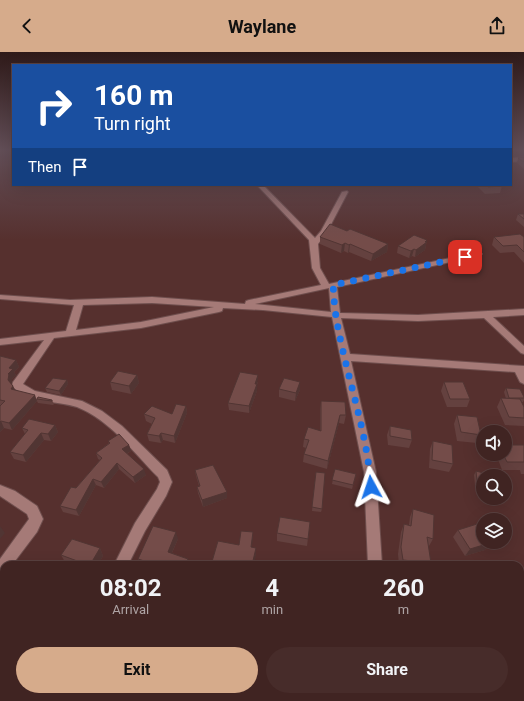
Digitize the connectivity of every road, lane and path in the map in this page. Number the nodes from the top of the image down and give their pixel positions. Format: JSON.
{"nodes":[{"id":1,"x":261,"y":186,"type":"edge"},
{"id":2,"x":345,"y":192,"type":"dead end"},
{"id":3,"x":314,"y":244,"type":"junction"},
{"id":4,"x":478,"y":254,"type":"dead end"},
{"id":5,"x":330,"y":286,"type":"junction"},
{"id":6,"x":0,"y":297,"type":"edge"},
{"id":7,"x":79,"y":303,"type":"junction"},
{"id":8,"x":230,"y":306,"type":"junction"},
{"id":9,"x":524,"y":312,"type":"edge"},
{"id":10,"x":336,"y":315,"type":"junction"},
{"id":11,"x":486,"y":316,"type":"junction"},
{"id":12,"x":70,"y":334,"type":"junction"},
{"id":13,"x":51,"y":336,"type":"junction"},
{"id":14,"x":0,"y":342,"type":"edge"},
{"id":15,"x":524,"y":351,"type":"edge"},
{"id":16,"x":345,"y":357,"type":"junction"},
{"id":17,"x":521,"y":369,"type":"edge"},
{"id":18,"x":524,"y":380,"type":"edge"},
{"id":19,"x":0,"y":490,"type":"edge"},
{"id":20,"x":7,"y":561,"type":"edge"},
{"id":21,"x":123,"y":561,"type":"edge"},
{"id":22,"x":375,"y":561,"type":"edge"}],
"edges":[{"from":1,"to":3,"type":"street"},
{"from":2,"to":3,"type":"street"},
{"from":3,"to":5,"type":"street"},
{"from":4,"to":5,"type":"street"},
{"from":5,"to":8,"type":"street"},
{"from":5,"to":10,"type":"street"},
{"from":6,"to":7,"type":"street"},
{"from":7,"to":8,"type":"street"},
{"from":7,"to":12,"type":"street"},
{"from":8,"to":10,"type":"street"},
{"from":8,"to":12,"type":"street"},
{"from":9,"to":11,"type":"street"},
{"from":10,"to":11,"type":"street"},
{"from":10,"to":16,"type":"street"},
{"from":11,"to":15,"type":"street"},
{"from":12,"to":13,"type":"street"},
{"from":13,"to":14,"type":"street"},
{"from":13,"to":21,"type":"street"},
{"from":16,"to":17,"type":"street"},
{"from":16,"to":22,"type":"street"},
{"from":17,"to":18,"type":"street"},
{"from":19,"to":20,"type":"street"}]}
